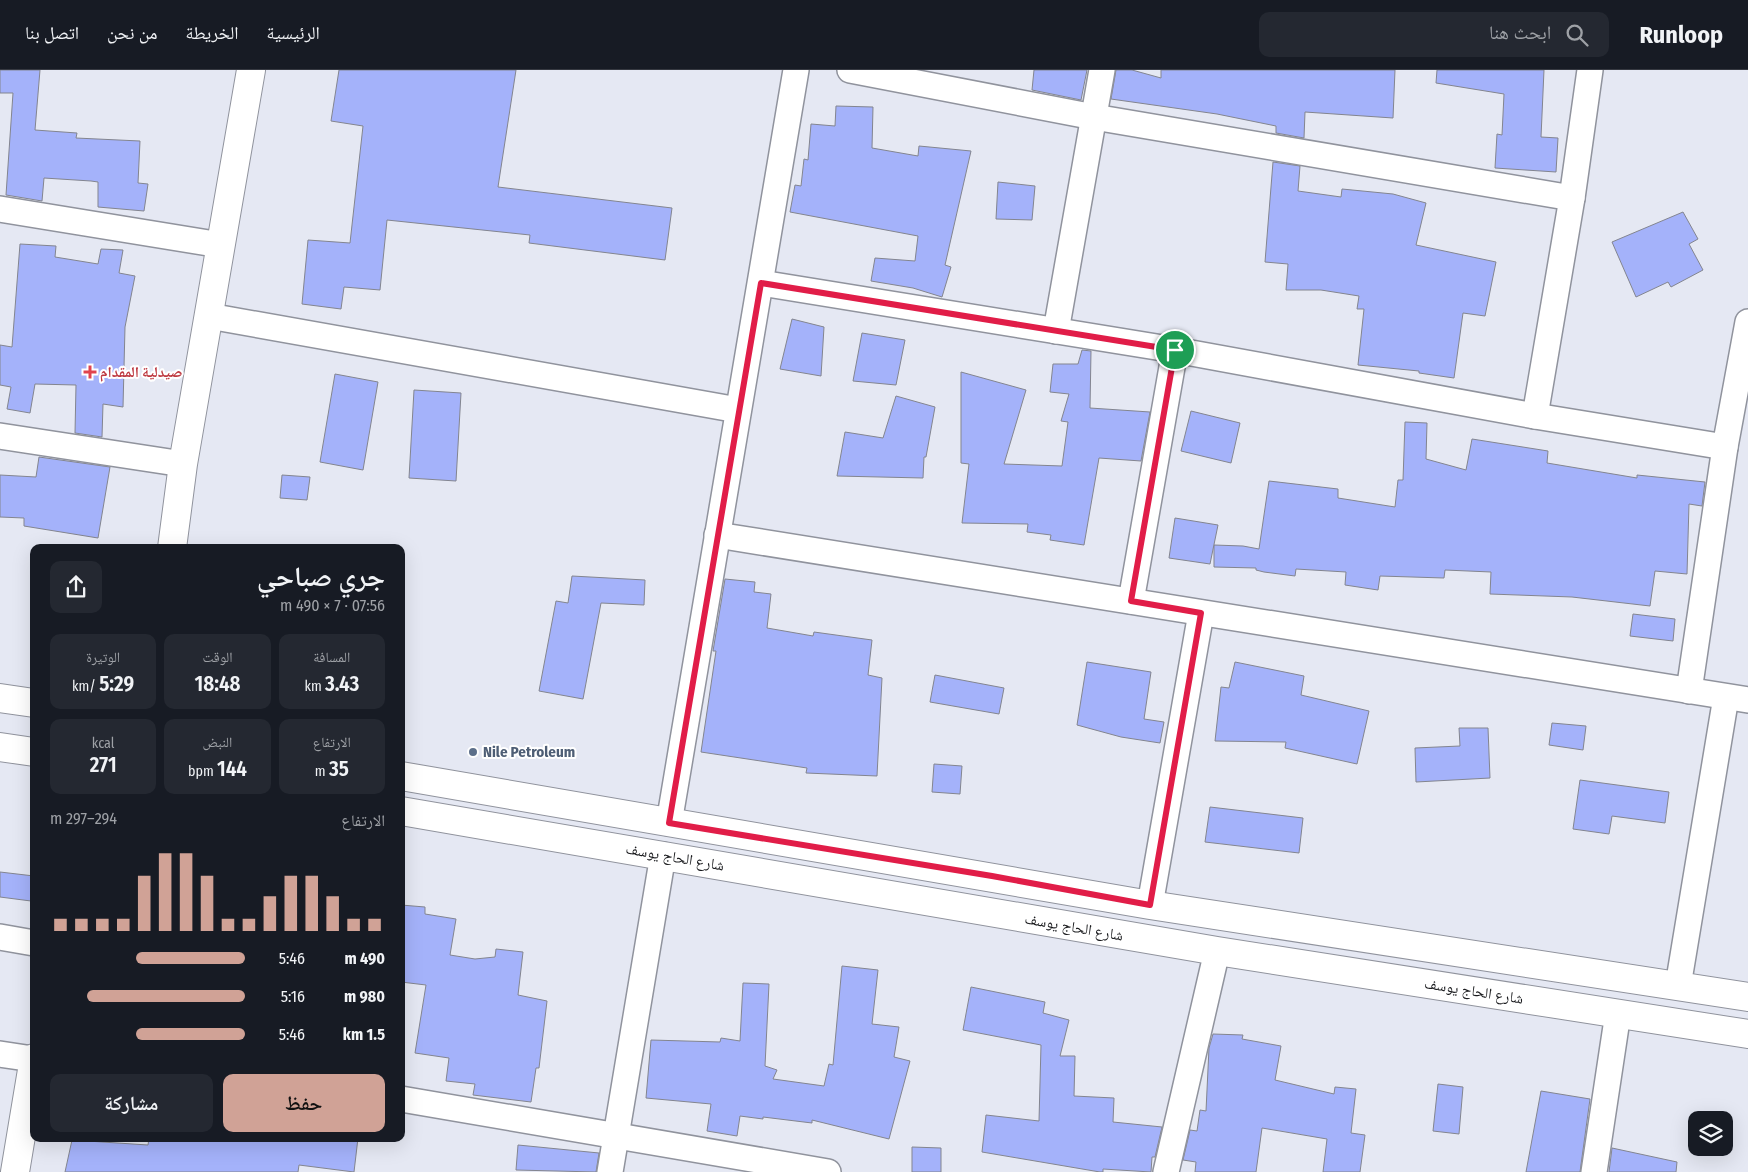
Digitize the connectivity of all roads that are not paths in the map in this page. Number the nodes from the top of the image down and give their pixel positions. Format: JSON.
{"nodes":[{"id":1,"x":251,"y":70,"type":"edge"},
{"id":2,"x":796,"y":70,"type":"edge"},
{"id":3,"x":850,"y":70,"type":"edge"},
{"id":4,"x":1102,"y":70,"type":"edge"},
{"id":5,"x":1590,"y":70,"type":"edge"},
{"id":6,"x":1094,"y":117,"type":"junction"},
{"id":7,"x":1572,"y":198,"type":"junction"},
{"id":8,"x":0,"y":208,"type":"edge"},
{"id":9,"x":222,"y":245,"type":"junction"},
{"id":10,"x":761,"y":283,"type":"junction"},
{"id":11,"x":209,"y":316,"type":"junction"},
{"id":12,"x":1748,"y":322,"type":"edge"},
{"id":13,"x":1056,"y":331,"type":"junction"},
{"id":14,"x":1175,"y":350,"type":"junction"},
{"id":15,"x":1744,"y":378,"type":"edge"},
{"id":16,"x":738,"y":410,"type":"junction"},
{"id":17,"x":1535,"y":416,"type":"junction"},
{"id":18,"x":0,"y":436,"type":"edge"},
{"id":19,"x":1725,"y":447,"type":"junction"},
{"id":20,"x":183,"y":464,"type":"junction"},
{"id":21,"x":716,"y":534,"type":"junction"},
{"id":22,"x":173,"y":544,"type":"edge"},
{"id":23,"x":1131,"y":601,"type":"junction"},
{"id":24,"x":1201,"y":613,"type":"junction"},
{"id":25,"x":1689,"y":691,"type":"junction"},
{"id":26,"x":0,"y":698,"type":"edge"},
{"id":27,"x":1737,"y":699,"type":"edge"},
{"id":28,"x":30,"y":702,"type":"edge"},
{"id":29,"x":0,"y":747,"type":"edge"},
{"id":30,"x":30,"y":751,"type":"edge"},
{"id":31,"x":405,"y":777,"type":"edge"},
{"id":32,"x":405,"y":812,"type":"edge"},
{"id":33,"x":669,"y":823,"type":"junction"},
{"id":34,"x":663,"y":855,"type":"junction"},
{"id":35,"x":1150,"y":905,"type":"junction"},
{"id":36,"x":0,"y":937,"type":"edge"},
{"id":37,"x":30,"y":942,"type":"edge"},
{"id":38,"x":1217,"y":951,"type":"junction"},
{"id":39,"x":1678,"y":986,"type":"junction"},
{"id":40,"x":1748,"y":997,"type":"edge"},
{"id":41,"x":1618,"y":1013,"type":"junction"},
{"id":42,"x":1748,"y":1034,"type":"edge"},
{"id":43,"x":0,"y":1054,"type":"edge"},
{"id":44,"x":30,"y":1058,"type":"edge"},
{"id":45,"x":30,"y":1077,"type":"edge"},
{"id":46,"x":405,"y":1100,"type":"edge"},
{"id":47,"x":615,"y":1135,"type":"junction"},
{"id":48,"x":10,"y":1168,"type":"edge"},
{"id":49,"x":610,"y":1172,"type":"edge"},
{"id":50,"x":828,"y":1172,"type":"edge"},
{"id":51,"x":1166,"y":1172,"type":"edge"},
{"id":52,"x":1594,"y":1172,"type":"edge"}],
"edges":[{"from":1,"to":9,"type":"main road"},
{"from":2,"to":10,"type":"street"},
{"from":3,"to":6,"type":"street"},
{"from":4,"to":6,"type":"street"},
{"from":5,"to":7,"type":"street"},
{"from":6,"to":7,"type":"street"},
{"from":6,"to":13,"type":"street"},
{"from":7,"to":17,"type":"street"},
{"from":8,"to":9,"type":"street"},
{"from":9,"to":11,"type":"main road"},
{"from":10,"to":13,"type":"street"},
{"from":10,"to":16,"type":"street"},
{"from":11,"to":16,"type":"street"},
{"from":11,"to":20,"type":"main road"},
{"from":12,"to":15,"type":"street"},
{"from":13,"to":14,"type":"street"},
{"from":14,"to":17,"type":"street"},
{"from":14,"to":23,"type":"street"},
{"from":15,"to":19,"type":"street"},
{"from":16,"to":21,"type":"street"},
{"from":17,"to":19,"type":"street"},
{"from":18,"to":20,"type":"street"},
{"from":19,"to":25,"type":"street"},
{"from":20,"to":22,"type":"main road"},
{"from":21,"to":23,"type":"street"},
{"from":21,"to":33,"type":"street"},
{"from":23,"to":24,"type":"street"},
{"from":24,"to":25,"type":"street"},
{"from":24,"to":35,"type":"street"},
{"from":25,"to":27,"type":"street"},
{"from":26,"to":28,"type":"main road"},
{"from":27,"to":39,"type":"street"},
{"from":29,"to":30,"type":"main road"},
{"from":31,"to":33,"type":"main road"},
{"from":32,"to":34,"type":"main road","name":"شارع الحاج يوسف"},
{"from":33,"to":35,"type":"main road"},
{"from":34,"to":38,"type":"main road","name":"شارع الحاج يوسف"},
{"from":34,"to":47,"type":"street"},
{"from":35,"to":39,"type":"main road"},
{"from":36,"to":37,"type":"street"},
{"from":38,"to":41,"type":"main road","name":"شارع الحاج يوسف"},
{"from":38,"to":51,"type":"street"},
{"from":39,"to":40,"type":"main road"},
{"from":41,"to":42,"type":"main road","name":"شارع الحاج يوسف"},
{"from":41,"to":52,"type":"street"},
{"from":43,"to":44,"type":"street"},
{"from":45,"to":48,"type":"main road"},
{"from":46,"to":47,"type":"street"},
{"from":47,"to":49,"type":"street"},
{"from":47,"to":50,"type":"street"}]}
